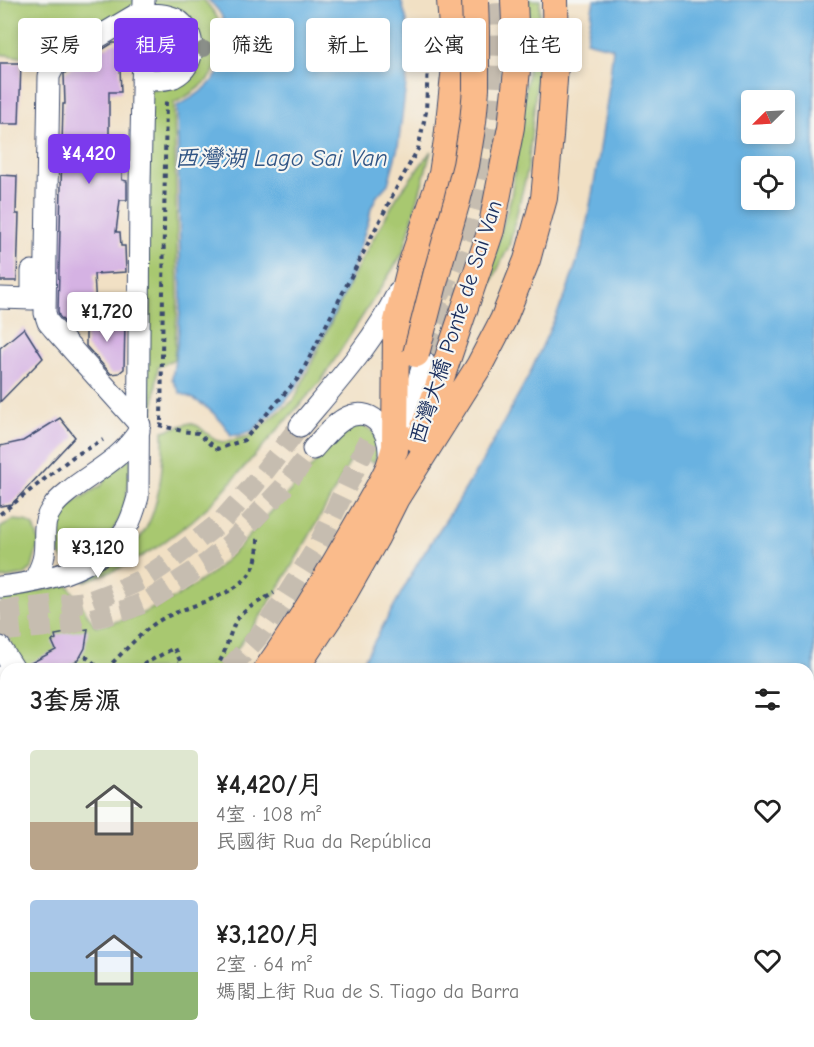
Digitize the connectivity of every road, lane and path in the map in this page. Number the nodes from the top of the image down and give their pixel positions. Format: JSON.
{"nodes":[{"id":1,"x":450,"y":0,"type":"edge"},
{"id":2,"x":475,"y":0,"type":"edge"},
{"id":3,"x":508,"y":0,"type":"edge"},
{"id":4,"x":514,"y":0,"type":"edge"},
{"id":5,"x":555,"y":0,"type":"edge"},
{"id":6,"x":144,"y":8,"type":"edge"},
{"id":7,"x":427,"y":72,"type":"edge"},
{"id":8,"x":142,"y":80,"type":"junction"},
{"id":9,"x":166,"y":97,"type":"dead end"},
{"id":10,"x":47,"y":208,"type":"junction"},
{"id":11,"x":411,"y":265,"type":"junction"},
{"id":12,"x":0,"y":298,"type":"edge"},
{"id":13,"x":300,"y":426,"type":"tunnel mouth"},
{"id":14,"x":139,"y":428,"type":"junction"},
{"id":15,"x":313,"y":449,"type":"tunnel mouth"},
{"id":16,"x":405,"y":452,"type":"junction"},
{"id":17,"x":396,"y":498,"type":"junction"},
{"id":18,"x":0,"y":514,"type":"edge"},
{"id":19,"x":44,"y":534,"type":"junction"},
{"id":20,"x":258,"y":538,"type":"dead end"},
{"id":21,"x":70,"y":571,"type":"junction"},
{"id":22,"x":34,"y":581,"type":"junction"},
{"id":23,"x":0,"y":587,"type":"edge"},
{"id":24,"x":274,"y":592,"type":"dead end"},
{"id":25,"x":0,"y":647,"type":"edge"},
{"id":26,"x":85,"y":656,"type":"dead end"},
{"id":27,"x":10,"y":663,"type":"edge"},
{"id":28,"x":94,"y":663,"type":"edge"},
{"id":29,"x":113,"y":663,"type":"edge"},
{"id":30,"x":146,"y":663,"type":"edge"},
{"id":31,"x":181,"y":663,"type":"edge"},
{"id":32,"x":219,"y":663,"type":"edge"},
{"id":33,"x":271,"y":663,"type":"edge"},
{"id":34,"x":299,"y":663,"type":"edge"}],
"edges":[{"from":1,"to":11,"type":"main road"},
{"from":2,"to":16,"type":"main road","name":"西灣大橋 Ponte de Sai Van","bridge":true},
{"from":3,"to":16,"type":"street"},
{"from":4,"to":16,"type":"main road","name":"西灣大橋 Ponte de Sai Van"},
{"from":5,"to":17,"type":"main road"},
{"from":6,"to":8,"type":"street"},
{"from":6,"to":8,"type":"street"},
{"from":6,"to":10,"type":"street"},
{"from":7,"to":9,"type":"path"},
{"from":8,"to":14,"type":"street"},
{"from":10,"to":12,"type":"street"},
{"from":10,"to":14,"type":"street"},
{"from":11,"to":13,"type":"street"},
{"from":11,"to":16,"type":"main road"},
{"from":14,"to":18,"type":"path"},
{"from":14,"to":19,"type":"street"},
{"from":14,"to":21,"type":"street"},
{"from":15,"to":16,"type":"street"},
{"from":16,"to":17,"type":"main road","name":"西灣大橋 Ponte de Sai Van"},
{"from":16,"to":33,"type":"main road"},
{"from":17,"to":34,"type":"main road"},
{"from":19,"to":21,"type":"street"},
{"from":19,"to":22,"type":"street"},
{"from":20,"to":29,"type":"path"},
{"from":21,"to":22,"type":"street"},
{"from":22,"to":23,"type":"street"},
{"from":24,"to":32,"type":"path"},
{"from":25,"to":27,"type":"street"},
{"from":26,"to":28,"type":"path"},
{"from":30,"to":31,"type":"path"}]}
